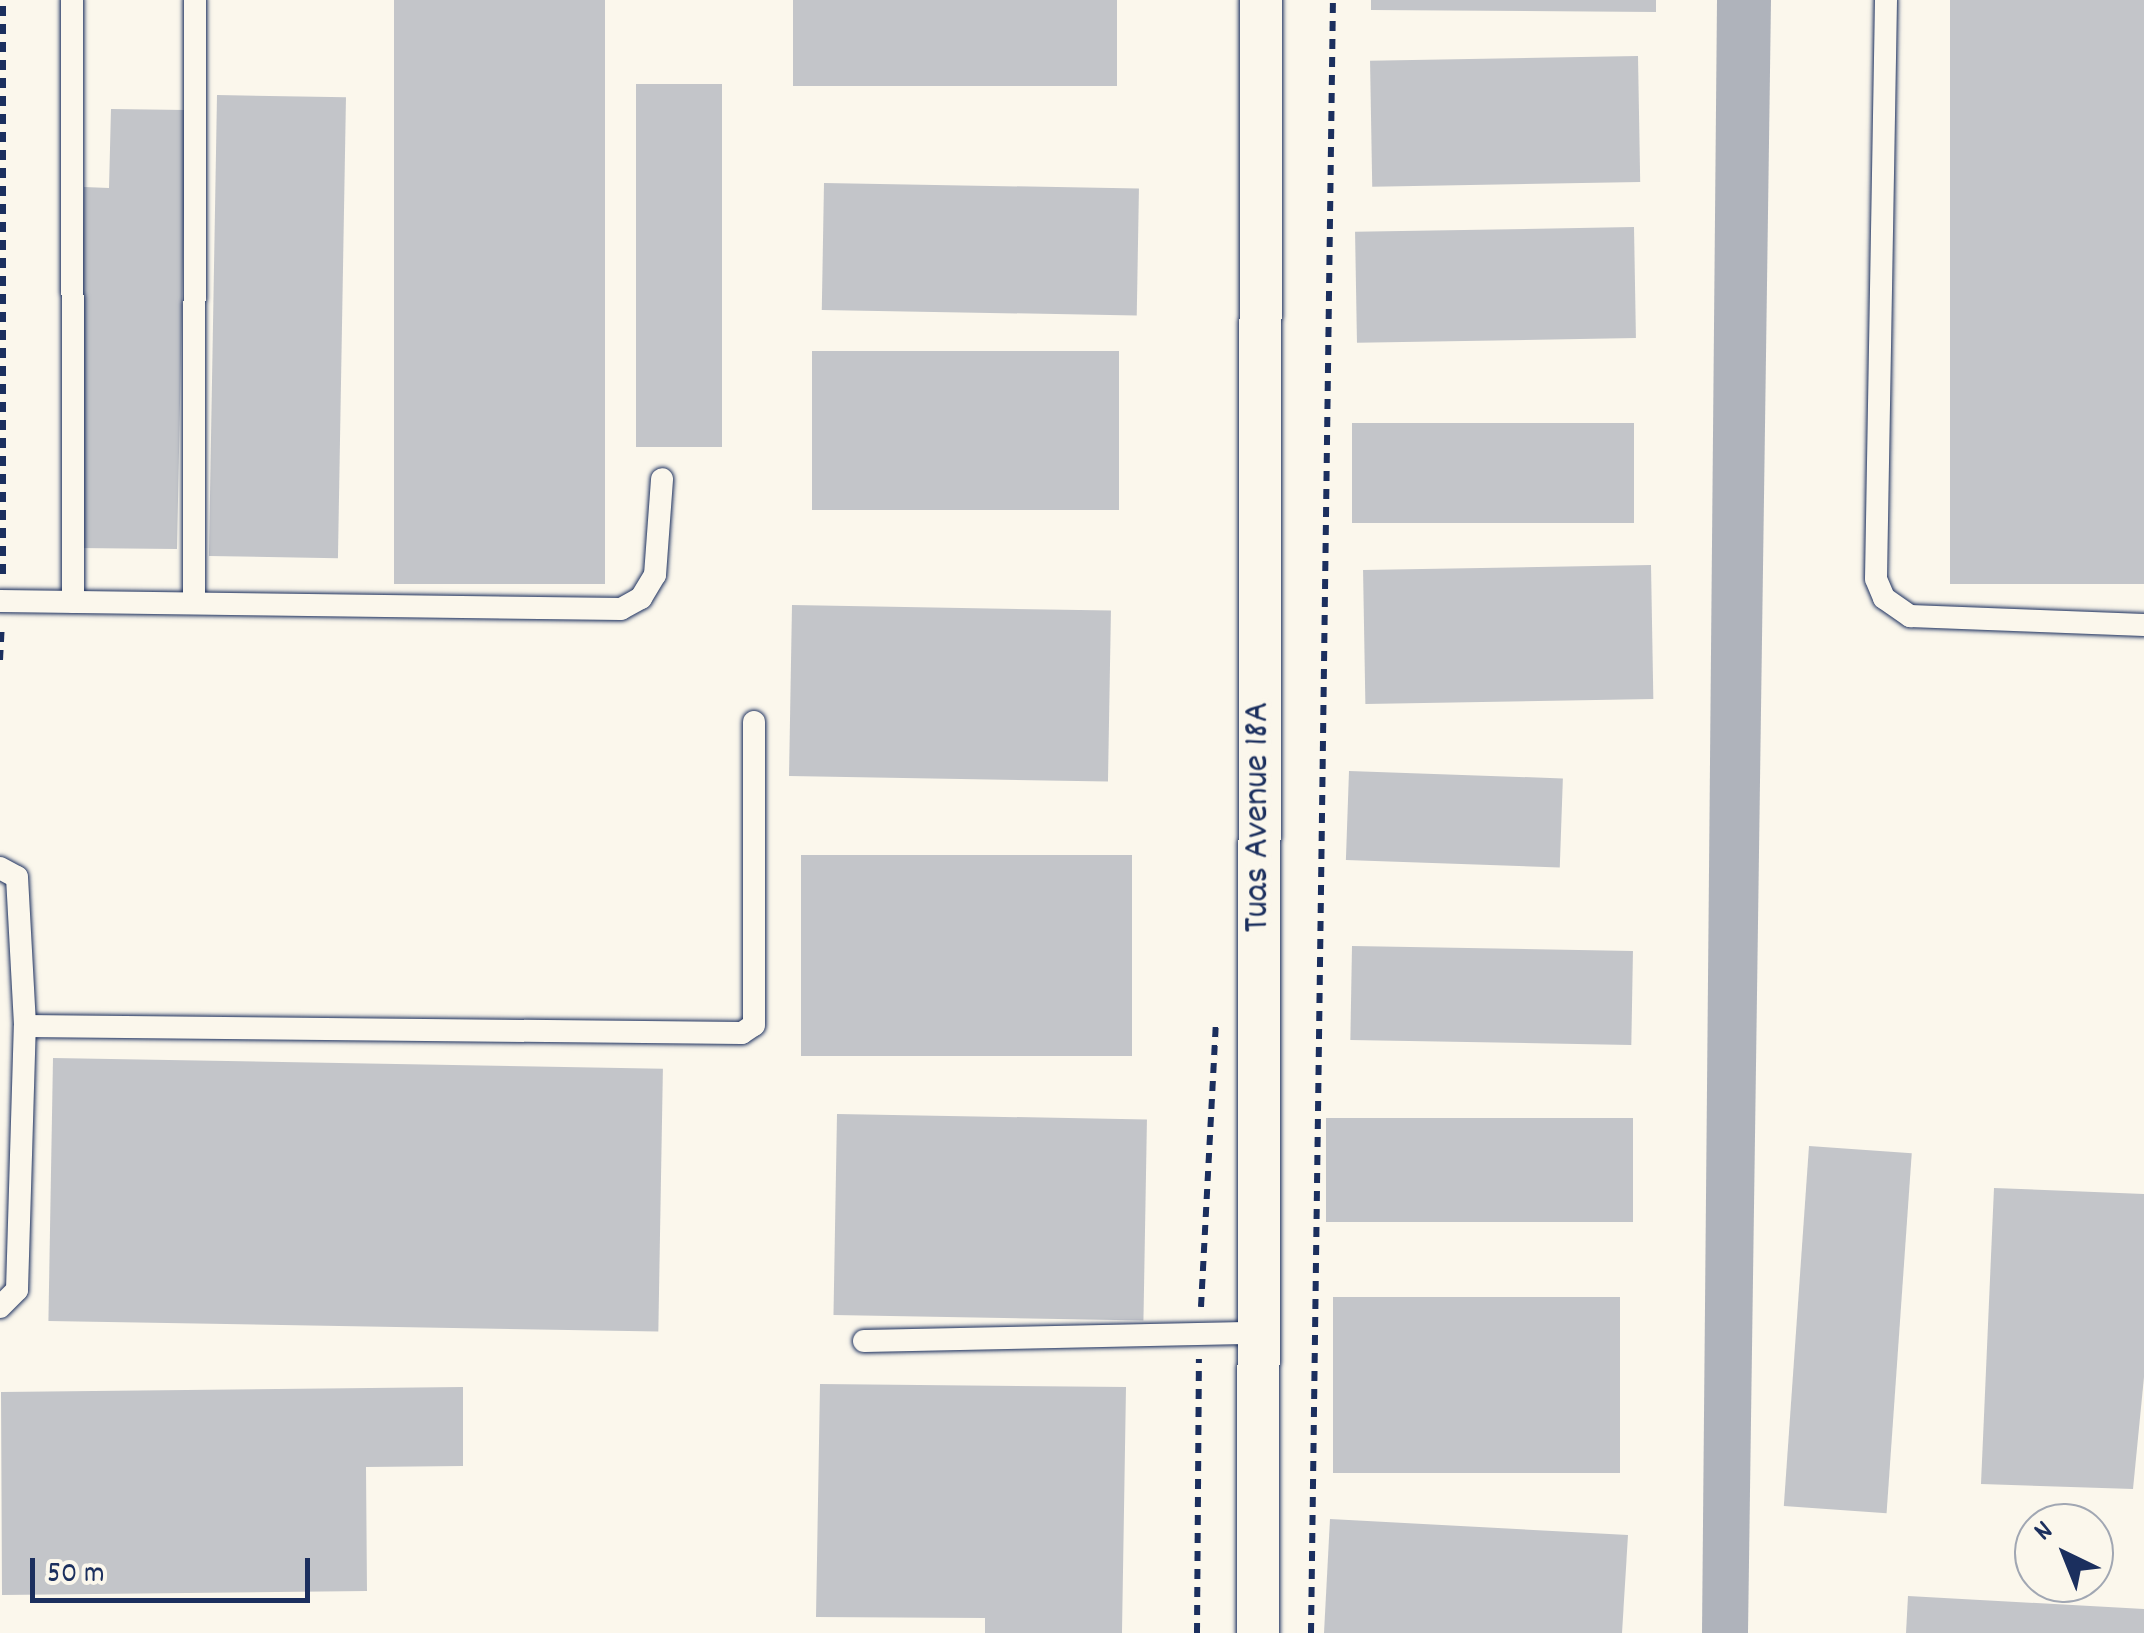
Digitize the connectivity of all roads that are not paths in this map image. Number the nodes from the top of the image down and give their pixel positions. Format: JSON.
{"nodes":[{"id":1,"x":72,"y":0,"type":"edge"},
{"id":2,"x":194,"y":0,"type":"edge"},
{"id":3,"x":1261,"y":0,"type":"edge"},
{"id":4,"x":1886,"y":0,"type":"edge"},
{"id":5,"x":662,"y":480,"type":"dead end"},
{"id":6,"x":1,"y":601,"type":"edge"},
{"id":7,"x":73,"y":602,"type":"junction"},
{"id":8,"x":194,"y":604,"type":"junction"},
{"id":9,"x":2144,"y":625,"type":"edge"},
{"id":10,"x":754,"y":722,"type":"dead end"},
{"id":11,"x":0,"y":868,"type":"edge"},
{"id":12,"x":25,"y":1026,"type":"junction"},
{"id":13,"x":0,"y":1306,"type":"edge"},
{"id":14,"x":1258,"y":1334,"type":"junction"},
{"id":15,"x":864,"y":1341,"type":"dead end"},
{"id":16,"x":1258,"y":1633,"type":"edge"}],
"edges":[{"from":1,"to":7,"type":"lane"},
{"from":2,"to":8,"type":"lane"},
{"from":3,"to":14,"type":"street","name":"Tuas Avenue 18A"},
{"from":4,"to":9,"type":"lane"},
{"from":5,"to":8,"type":"lane"},
{"from":6,"to":7,"type":"lane"},
{"from":7,"to":8,"type":"lane"},
{"from":10,"to":12,"type":"lane"},
{"from":11,"to":12,"type":"lane"},
{"from":12,"to":13,"type":"lane"},
{"from":14,"to":15,"type":"lane"},
{"from":14,"to":16,"type":"street","name":"Tuas Avenue 18A"}]}
